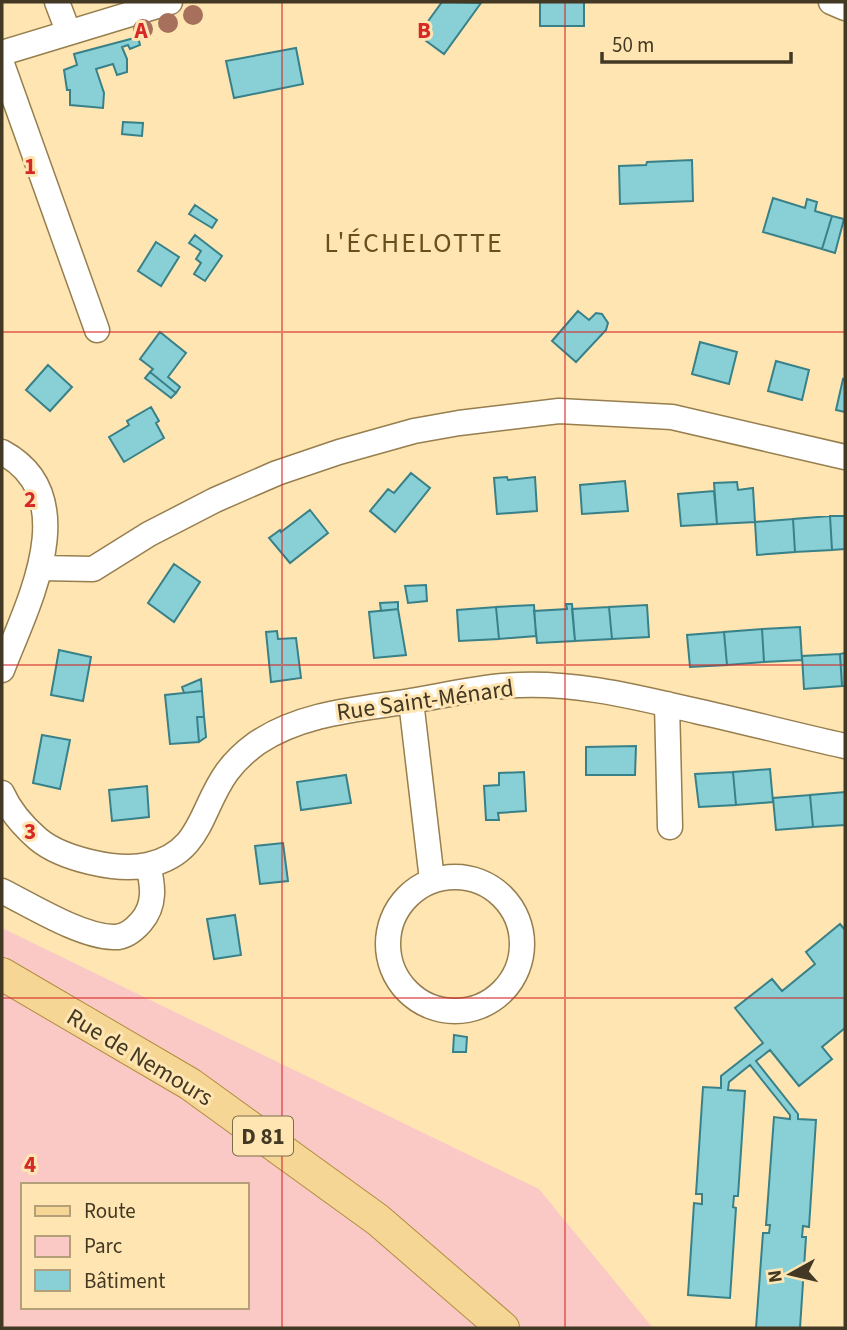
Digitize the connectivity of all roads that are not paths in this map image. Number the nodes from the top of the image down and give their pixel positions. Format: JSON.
{"nodes":[{"id":1,"x":57,"y":2,"type":"edge"},
{"id":2,"x":170,"y":2,"type":"edge"},
{"id":3,"x":831,"y":2,"type":"edge"},
{"id":4,"x":845,"y":8,"type":"edge"},
{"id":5,"x":68,"y":31,"type":"junction"},
{"id":6,"x":2,"y":53,"type":"edge"},
{"id":7,"x":2,"y":64,"type":"edge"},
{"id":8,"x":97,"y":330,"type":"dead end"},
{"id":9,"x":2,"y":452,"type":"edge"},
{"id":10,"x":845,"y":457,"type":"edge"},
{"id":11,"x":41,"y":568,"type":"junction"},
{"id":12,"x":2,"y":670,"type":"edge"},
{"id":13,"x":411,"y":701,"type":"junction"},
{"id":14,"x":667,"y":704,"type":"junction"},
{"id":15,"x":845,"y":746,"type":"edge"},
{"id":16,"x":2,"y":793,"type":"edge"},
{"id":17,"x":670,"y":827,"type":"dead end"},
{"id":18,"x":148,"y":865,"type":"junction"},
{"id":19,"x":432,"y":880,"type":"junction"},
{"id":20,"x":2,"y":891,"type":"edge"},
{"id":21,"x":2,"y":974,"type":"edge"},
{"id":22,"x":503,"y":1328,"type":"edge"}],
"edges":[{"from":1,"to":5,"type":"street"},
{"from":2,"to":5,"type":"street"},
{"from":3,"to":4,"type":"street"},
{"from":5,"to":6,"type":"street"},
{"from":7,"to":8,"type":"street"},
{"from":9,"to":11,"type":"street"},
{"from":10,"to":11,"type":"street"},
{"from":11,"to":12,"type":"street"},
{"from":13,"to":14,"type":"street","name":"Rue Saint-Ménard"},
{"from":13,"to":18,"type":"street","name":"Rue Saint-Ménard"},
{"from":13,"to":19,"type":"street"},
{"from":14,"to":15,"type":"street","name":"Rue Saint-Ménard"},
{"from":14,"to":17,"type":"street"},
{"from":16,"to":18,"type":"street","name":"Rue Saint-Ménard"},
{"from":18,"to":20,"type":"street"},
{"from":19,"to":19,"type":"street"},
{"from":21,"to":22,"type":"main road","name":"Rue de Nemours","number":"D 81"}]}
